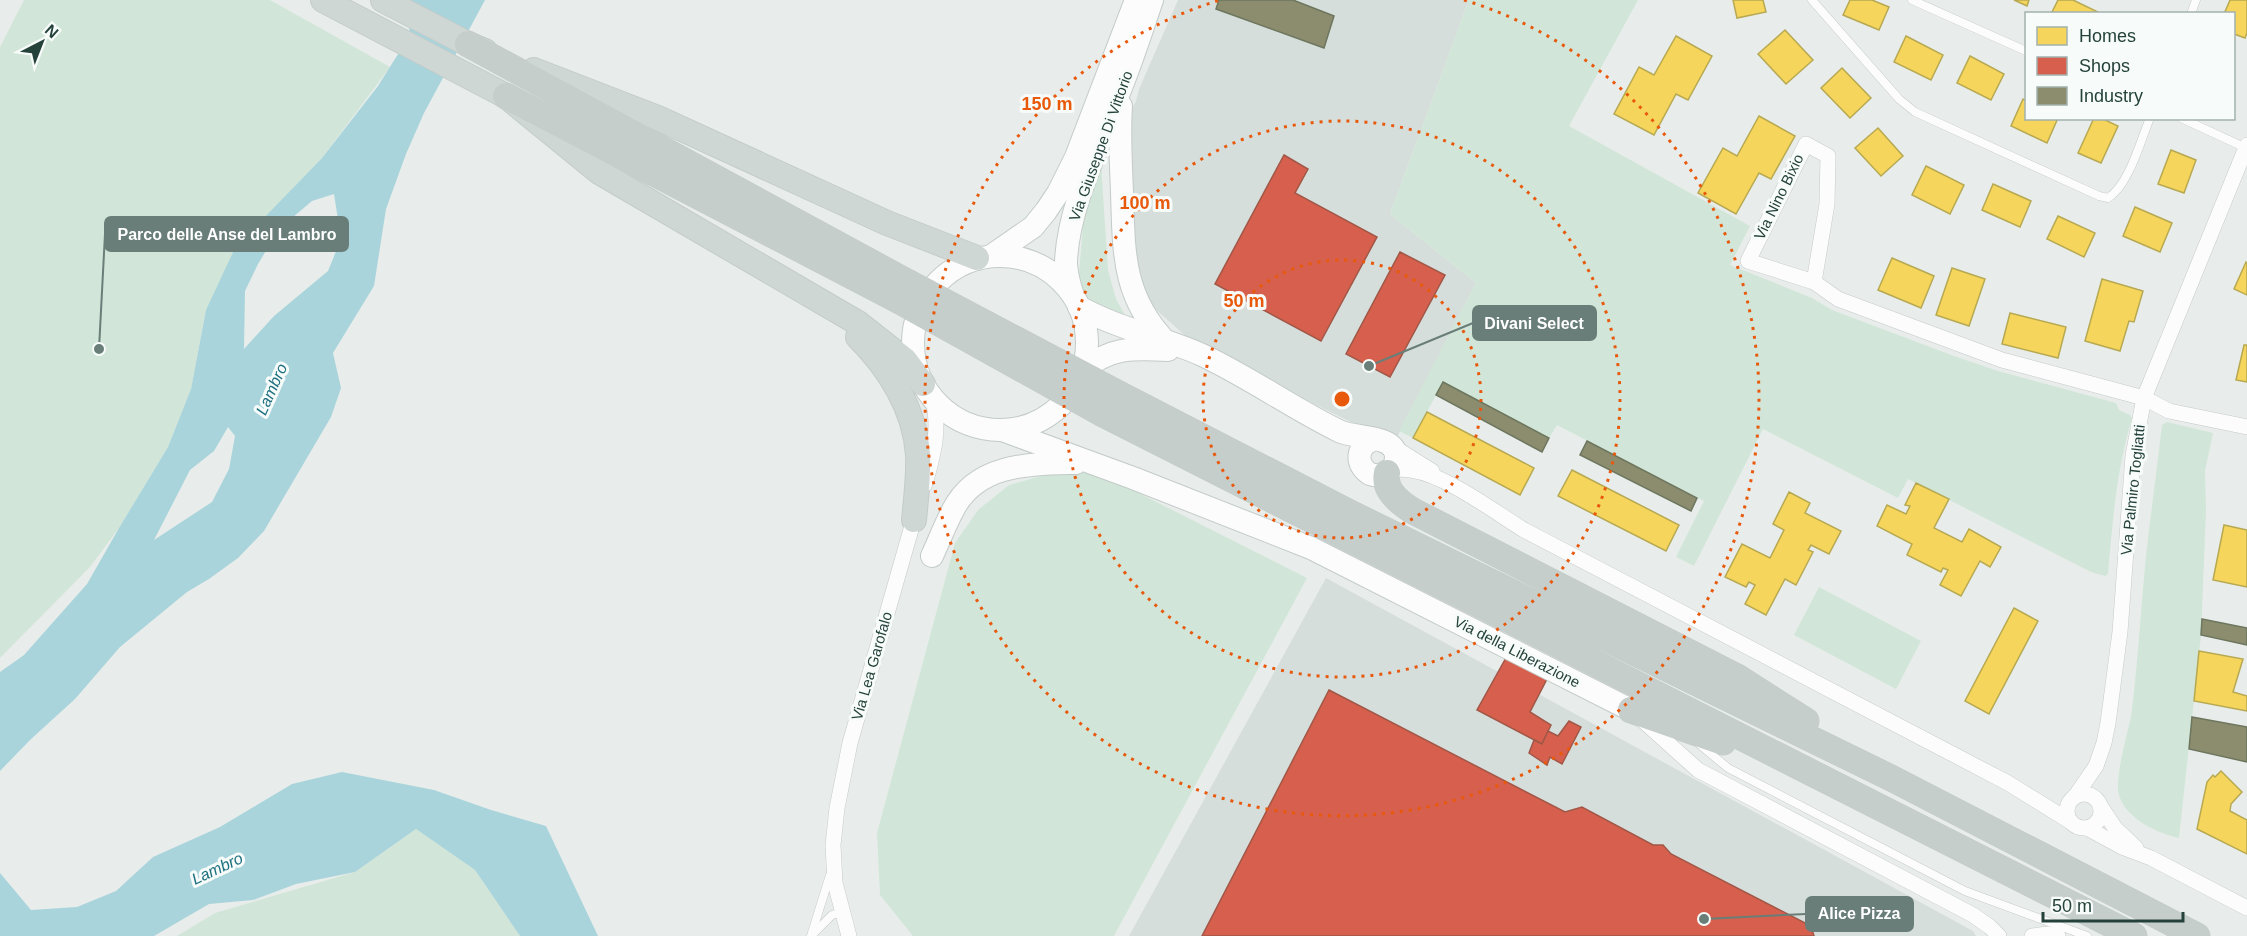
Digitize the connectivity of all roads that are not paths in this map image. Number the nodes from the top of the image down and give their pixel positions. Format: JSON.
{"nodes":[{"id":1,"x":323,"y":0,"type":"edge"},
{"id":2,"x":383,"y":0,"type":"edge"},
{"id":3,"x":1136,"y":0,"type":"edge"},
{"id":4,"x":1152,"y":0,"type":"edge"},
{"id":5,"x":1812,"y":0,"type":"edge"},
{"id":6,"x":1912,"y":0,"type":"edge"},
{"id":7,"x":468,"y":44,"type":"junction"},
{"id":8,"x":2025,"y":51,"type":"edge"},
{"id":9,"x":1122,"y":86,"type":"junction"},
{"id":10,"x":506,"y":96,"type":"junction"},
{"id":11,"x":2149,"y":120,"type":"edge"},
{"id":12,"x":2186,"y":120,"type":"edge"},
{"id":13,"x":2246,"y":146,"type":"edge"},
{"id":14,"x":984,"y":257,"type":"junction"},
{"id":15,"x":759,"y":265,"type":"junction"},
{"id":16,"x":1815,"y":282,"type":"junction"},
{"id":17,"x":902,"y":291,"type":"junction"},
{"id":18,"x":1076,"y":301,"type":"junction"},
{"id":19,"x":1166,"y":342,"type":"junction"},
{"id":20,"x":1190,"y":351,"type":"junction"},
{"id":21,"x":1082,"y":371,"type":"junction"},
{"id":22,"x":928,"y":392,"type":"junction"},
{"id":23,"x":2144,"y":398,"type":"junction"},
{"id":24,"x":1314,"y":418,"type":"junction"},
{"id":25,"x":2247,"y":427,"type":"edge"},
{"id":26,"x":1002,"y":430,"type":"junction"},
{"id":27,"x":1382,"y":443,"type":"junction"},
{"id":28,"x":1091,"y":462,"type":"junction"},
{"id":29,"x":1360,"y":463,"type":"junction"},
{"id":30,"x":1388,"y":472,"type":"junction"},
{"id":31,"x":1455,"y":486,"type":"junction"},
{"id":32,"x":914,"y":520,"type":"junction"},
{"id":33,"x":932,"y":556,"type":"dead end"},
{"id":34,"x":1631,"y":710,"type":"junction"},
{"id":35,"x":1682,"y":729,"type":"junction"},
{"id":36,"x":2104,"y":743,"type":"junction"},
{"id":37,"x":1797,"y":766,"type":"junction"},
{"id":38,"x":1893,"y":779,"type":"junction"},
{"id":39,"x":2008,"y":783,"type":"junction"},
{"id":40,"x":2074,"y":796,"type":"junction"},
{"id":41,"x":2100,"y":804,"type":"junction"},
{"id":42,"x":2071,"y":822,"type":"junction"},
{"id":43,"x":2087,"y":828,"type":"junction"},
{"id":44,"x":2151,"y":858,"type":"junction"},
{"id":45,"x":834,"y":862,"type":"junction"},
{"id":46,"x":2247,"y":908,"type":"edge"},
{"id":47,"x":842,"y":912,"type":"junction"},
{"id":48,"x":811,"y":936,"type":"edge"},
{"id":49,"x":849,"y":936,"type":"edge"},
{"id":50,"x":1999,"y":936,"type":"edge"},
{"id":51,"x":2032,"y":936,"type":"edge"},
{"id":52,"x":2058,"y":936,"type":"edge"},
{"id":53,"x":2087,"y":936,"type":"edge"},
{"id":54,"x":2134,"y":936,"type":"edge"},
{"id":55,"x":2197,"y":936,"type":"edge"}],
"edges":[{"from":1,"to":10,"type":"main road"},
{"from":2,"to":7,"type":"main road"},
{"from":3,"to":14,"type":"main road","name":"Via Giuseppe Di Vittorio"},
{"from":4,"to":9,"type":"main road","name":"Via Giuseppe Di Vittorio"},
{"from":5,"to":11,"type":"lane"},
{"from":6,"to":8,"type":"lane"},
{"from":7,"to":14,"type":"main road"},
{"from":7,"to":17,"type":"highway"},
{"from":9,"to":18,"type":"main road","name":"Via Giuseppe Di Vittorio"},
{"from":9,"to":19,"type":"main road"},
{"from":10,"to":15,"type":"main road"},
{"from":10,"to":17,"type":"highway"},
{"from":12,"to":13,"type":"lane","name":"Via Palmiro Togliatti"},
{"from":13,"to":23,"type":"street","name":"Via Palmiro Togliatti"},
{"from":14,"to":18,"type":"main road"},
{"from":14,"to":22,"type":"main road"},
{"from":15,"to":22,"type":"main road"},
{"from":15,"to":32,"type":"main road"},
{"from":16,"to":16,"type":"street","name":"Via Nino Bixio"},
{"from":16,"to":23,"type":"street","name":"Via Nino Bixio"},
{"from":17,"to":37,"type":"highway","bridge":true},
{"from":17,"to":38,"type":"highway","bridge":true},
{"from":18,"to":19,"type":"main road"},
{"from":18,"to":21,"type":"main road"},
{"from":19,"to":20,"type":"main road"},
{"from":20,"to":21,"type":"main road"},
{"from":20,"to":24,"type":"main road"},
{"from":21,"to":26,"type":"main road"},
{"from":22,"to":26,"type":"main road"},
{"from":22,"to":32,"type":"street","name":"Via Lea Garofalo"},
{"from":23,"to":25,"type":"street","name":"Via Nino Bixio"},
{"from":23,"to":36,"type":"street","name":"Via Palmiro Togliatti"},
{"from":24,"to":27,"type":"main road"},
{"from":24,"to":29,"type":"main road"},
{"from":26,"to":28,"type":"main road","name":"Via della Liberazione"},
{"from":27,"to":29,"type":"main road"},
{"from":27,"to":30,"type":"main road"},
{"from":27,"to":31,"type":"street"},
{"from":28,"to":33,"type":"main road"},
{"from":28,"to":34,"type":"main road","name":"Via della Liberazione"},
{"from":29,"to":30,"type":"main road"},
{"from":30,"to":31,"type":"street"},
{"from":30,"to":38,"type":"highway"},
{"from":31,"to":39,"type":"street"},
{"from":32,"to":45,"type":"street","name":"Via Lea Garofalo"},
{"from":34,"to":35,"type":"highway"},
{"from":34,"to":50,"type":"street","name":"Via della Liberazione"},
{"from":35,"to":37,"type":"highway"},
{"from":35,"to":53,"type":"lane"},
{"from":36,"to":40,"type":"street","name":"Via Palmiro Togliatti"},
{"from":36,"to":41,"type":"street","name":"Via Palmiro Togliatti"},
{"from":37,"to":54,"type":"highway"},
{"from":38,"to":55,"type":"highway"},
{"from":39,"to":40,"type":"street"},
{"from":39,"to":42,"type":"street"},
{"from":40,"to":41,"type":"street"},
{"from":40,"to":42,"type":"street"},
{"from":41,"to":43,"type":"street"},
{"from":41,"to":44,"type":"street"},
{"from":42,"to":43,"type":"street"},
{"from":43,"to":44,"type":"street"},
{"from":44,"to":46,"type":"street"},
{"from":45,"to":47,"type":"street","name":"Via Lea Garofalo"},
{"from":45,"to":48,"type":"lane"},
{"from":47,"to":48,"type":"lane"},
{"from":47,"to":49,"type":"street","name":"Via Lea Garofalo"},
{"from":51,"to":52,"type":"street"}]}
